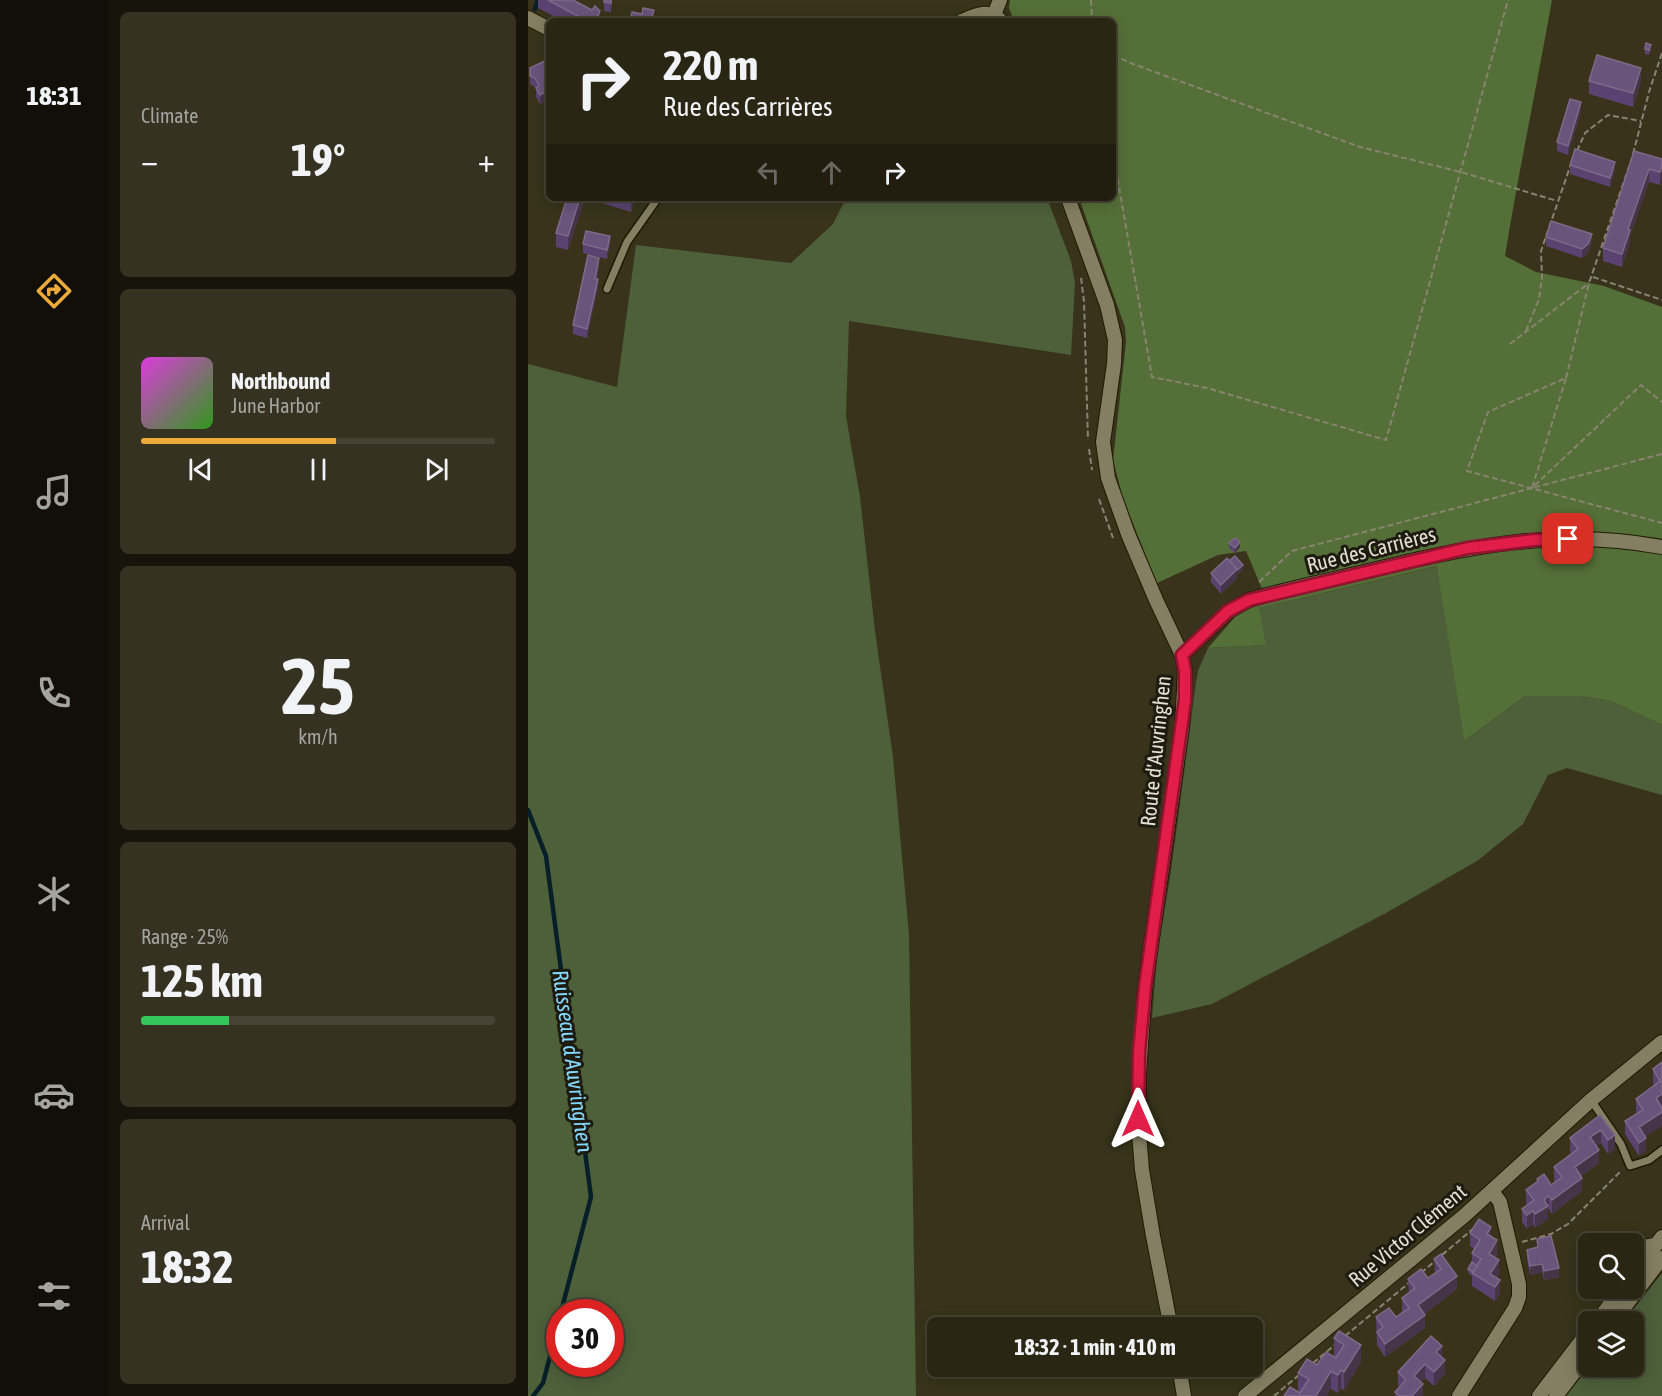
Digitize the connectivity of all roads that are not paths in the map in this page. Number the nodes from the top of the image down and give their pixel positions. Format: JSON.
{"nodes":[{"id":1,"x":1000,"y":0,"type":"edge"},
{"id":2,"x":528,"y":18,"type":"edge"},
{"id":3,"x":970,"y":18,"type":"edge"},
{"id":4,"x":998,"y":18,"type":"edge"},
{"id":5,"x":546,"y":27,"type":"edge"},
{"id":6,"x":656,"y":201,"type":"edge"},
{"id":7,"x":1069,"y":201,"type":"edge"},
{"id":8,"x":607,"y":289,"type":"dead end"},
{"id":9,"x":1662,"y":547,"type":"edge"},
{"id":10,"x":1182,"y":655,"type":"junction"},
{"id":11,"x":1662,"y":1042,"type":"edge"},
{"id":12,"x":1591,"y":1100,"type":"junction"},
{"id":13,"x":1662,"y":1150,"type":"edge"},
{"id":14,"x":1492,"y":1191,"type":"junction"},
{"id":15,"x":1660,"y":1247,"type":"edge"},
{"id":16,"x":1644,"y":1248,"type":"edge"},
{"id":17,"x":1644,"y":1268,"type":"edge"},
{"id":18,"x":1169,"y":1317,"type":"edge"},
{"id":19,"x":1578,"y":1345,"type":"edge"},
{"id":20,"x":1578,"y":1367,"type":"edge"},
{"id":21,"x":1181,"y":1377,"type":"edge"},
{"id":22,"x":1184,"y":1396,"type":"edge"},
{"id":23,"x":1245,"y":1396,"type":"edge"},
{"id":24,"x":1460,"y":1396,"type":"edge"},
{"id":25,"x":1539,"y":1396,"type":"edge"},
{"id":26,"x":1556,"y":1396,"type":"edge"}],
"edges":[{"from":1,"to":4,"type":"street"},
{"from":2,"to":5,"type":"street"},
{"from":3,"to":4,"type":"street"},
{"from":6,"to":8,"type":"lane"},
{"from":7,"to":10,"type":"street","name":"Route d'Auvringhen"},
{"from":9,"to":10,"type":"street","name":"Rue des Carrières"},
{"from":10,"to":18,"type":"street","name":"Route d'Auvringhen"},
{"from":11,"to":12,"type":"street","name":"Rue Victor Clément"},
{"from":12,"to":13,"type":"lane"},
{"from":12,"to":14,"type":"street","name":"Rue Victor Clément"},
{"from":14,"to":23,"type":"street","name":"Rue Victor Clément"},
{"from":14,"to":24,"type":"street"},
{"from":15,"to":16,"type":"street"},
{"from":15,"to":17,"type":"street"},
{"from":19,"to":25,"type":"street"},
{"from":20,"to":26,"type":"street"},
{"from":21,"to":22,"type":"street"}]}
